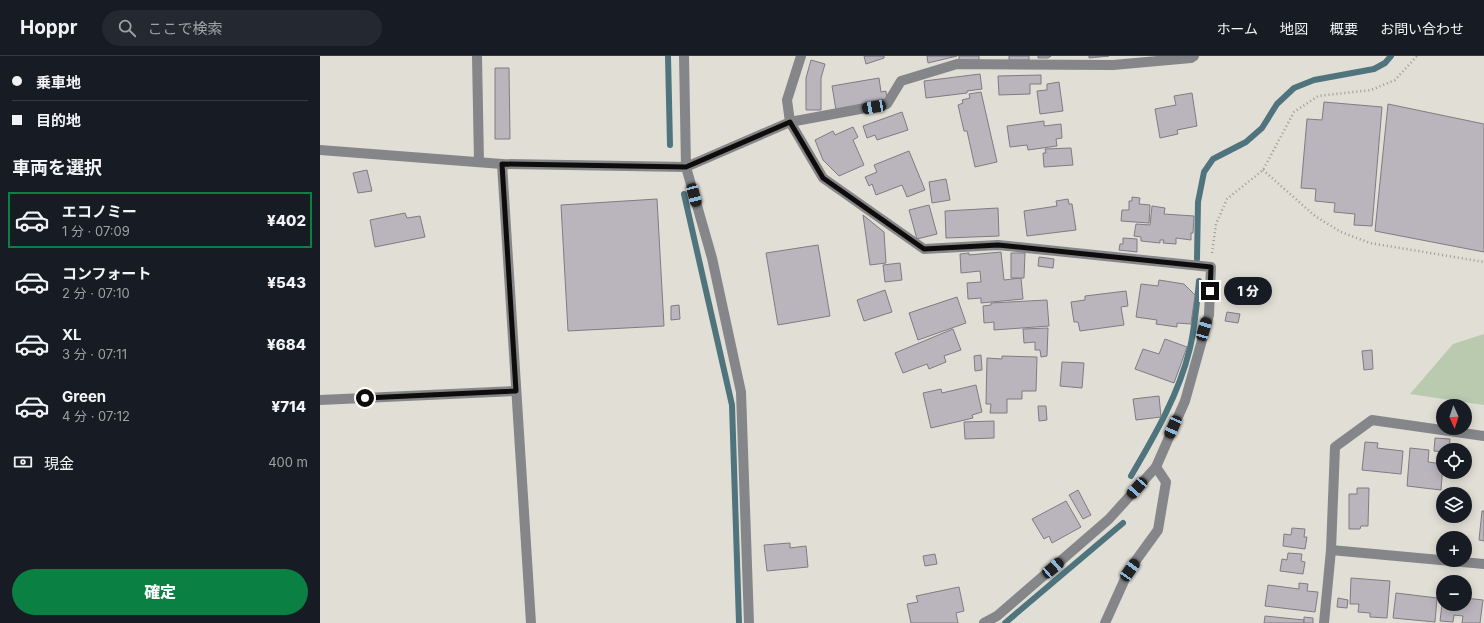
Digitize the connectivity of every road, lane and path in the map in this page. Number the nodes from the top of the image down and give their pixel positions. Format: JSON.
{"nodes":[{"id":1,"x":477,"y":56,"type":"edge"},
{"id":2,"x":684,"y":56,"type":"edge"},
{"id":3,"x":801,"y":56,"type":"edge"},
{"id":4,"x":1194,"y":56,"type":"edge"},
{"id":5,"x":1417,"y":56,"type":"edge"},
{"id":6,"x":790,"y":122,"type":"junction"},
{"id":7,"x":320,"y":150,"type":"edge"},
{"id":8,"x":479,"y":162,"type":"junction"},
{"id":9,"x":502,"y":164,"type":"junction"},
{"id":10,"x":686,"y":167,"type":"junction"},
{"id":11,"x":1263,"y":170,"type":"junction"},
{"id":12,"x":1484,"y":262,"type":"edge"},
{"id":13,"x":1211,"y":267,"type":"junction"},
{"id":14,"x":516,"y":391,"type":"junction"},
{"id":15,"x":320,"y":400,"type":"edge"},
{"id":16,"x":1484,"y":436,"type":"edge"},
{"id":17,"x":1156,"y":467,"type":"junction"},
{"id":18,"x":1331,"y":550,"type":"junction"},
{"id":19,"x":1484,"y":564,"type":"edge"},
{"id":20,"x":531,"y":623,"type":"edge"},
{"id":21,"x":749,"y":623,"type":"edge"},
{"id":22,"x":984,"y":623,"type":"edge"},
{"id":23,"x":1105,"y":623,"type":"edge"},
{"id":24,"x":1324,"y":623,"type":"edge"}],
"edges":[{"from":1,"to":8,"type":"street"},
{"from":2,"to":10,"type":"street"},
{"from":3,"to":6,"type":"street"},
{"from":4,"to":6,"type":"street"},
{"from":5,"to":11,"type":"path"},
{"from":6,"to":10,"type":"street"},
{"from":6,"to":13,"type":"street"},
{"from":7,"to":8,"type":"street"},
{"from":8,"to":9,"type":"street"},
{"from":9,"to":10,"type":"street"},
{"from":9,"to":14,"type":"street"},
{"from":10,"to":21,"type":"street"},
{"from":11,"to":12,"type":"path"},
{"from":11,"to":13,"type":"path"},
{"from":13,"to":17,"type":"street"},
{"from":14,"to":15,"type":"street"},
{"from":14,"to":20,"type":"street"},
{"from":16,"to":18,"type":"street"},
{"from":17,"to":22,"type":"street"},
{"from":17,"to":23,"type":"street"},
{"from":18,"to":19,"type":"street"},
{"from":18,"to":24,"type":"street"}]}
